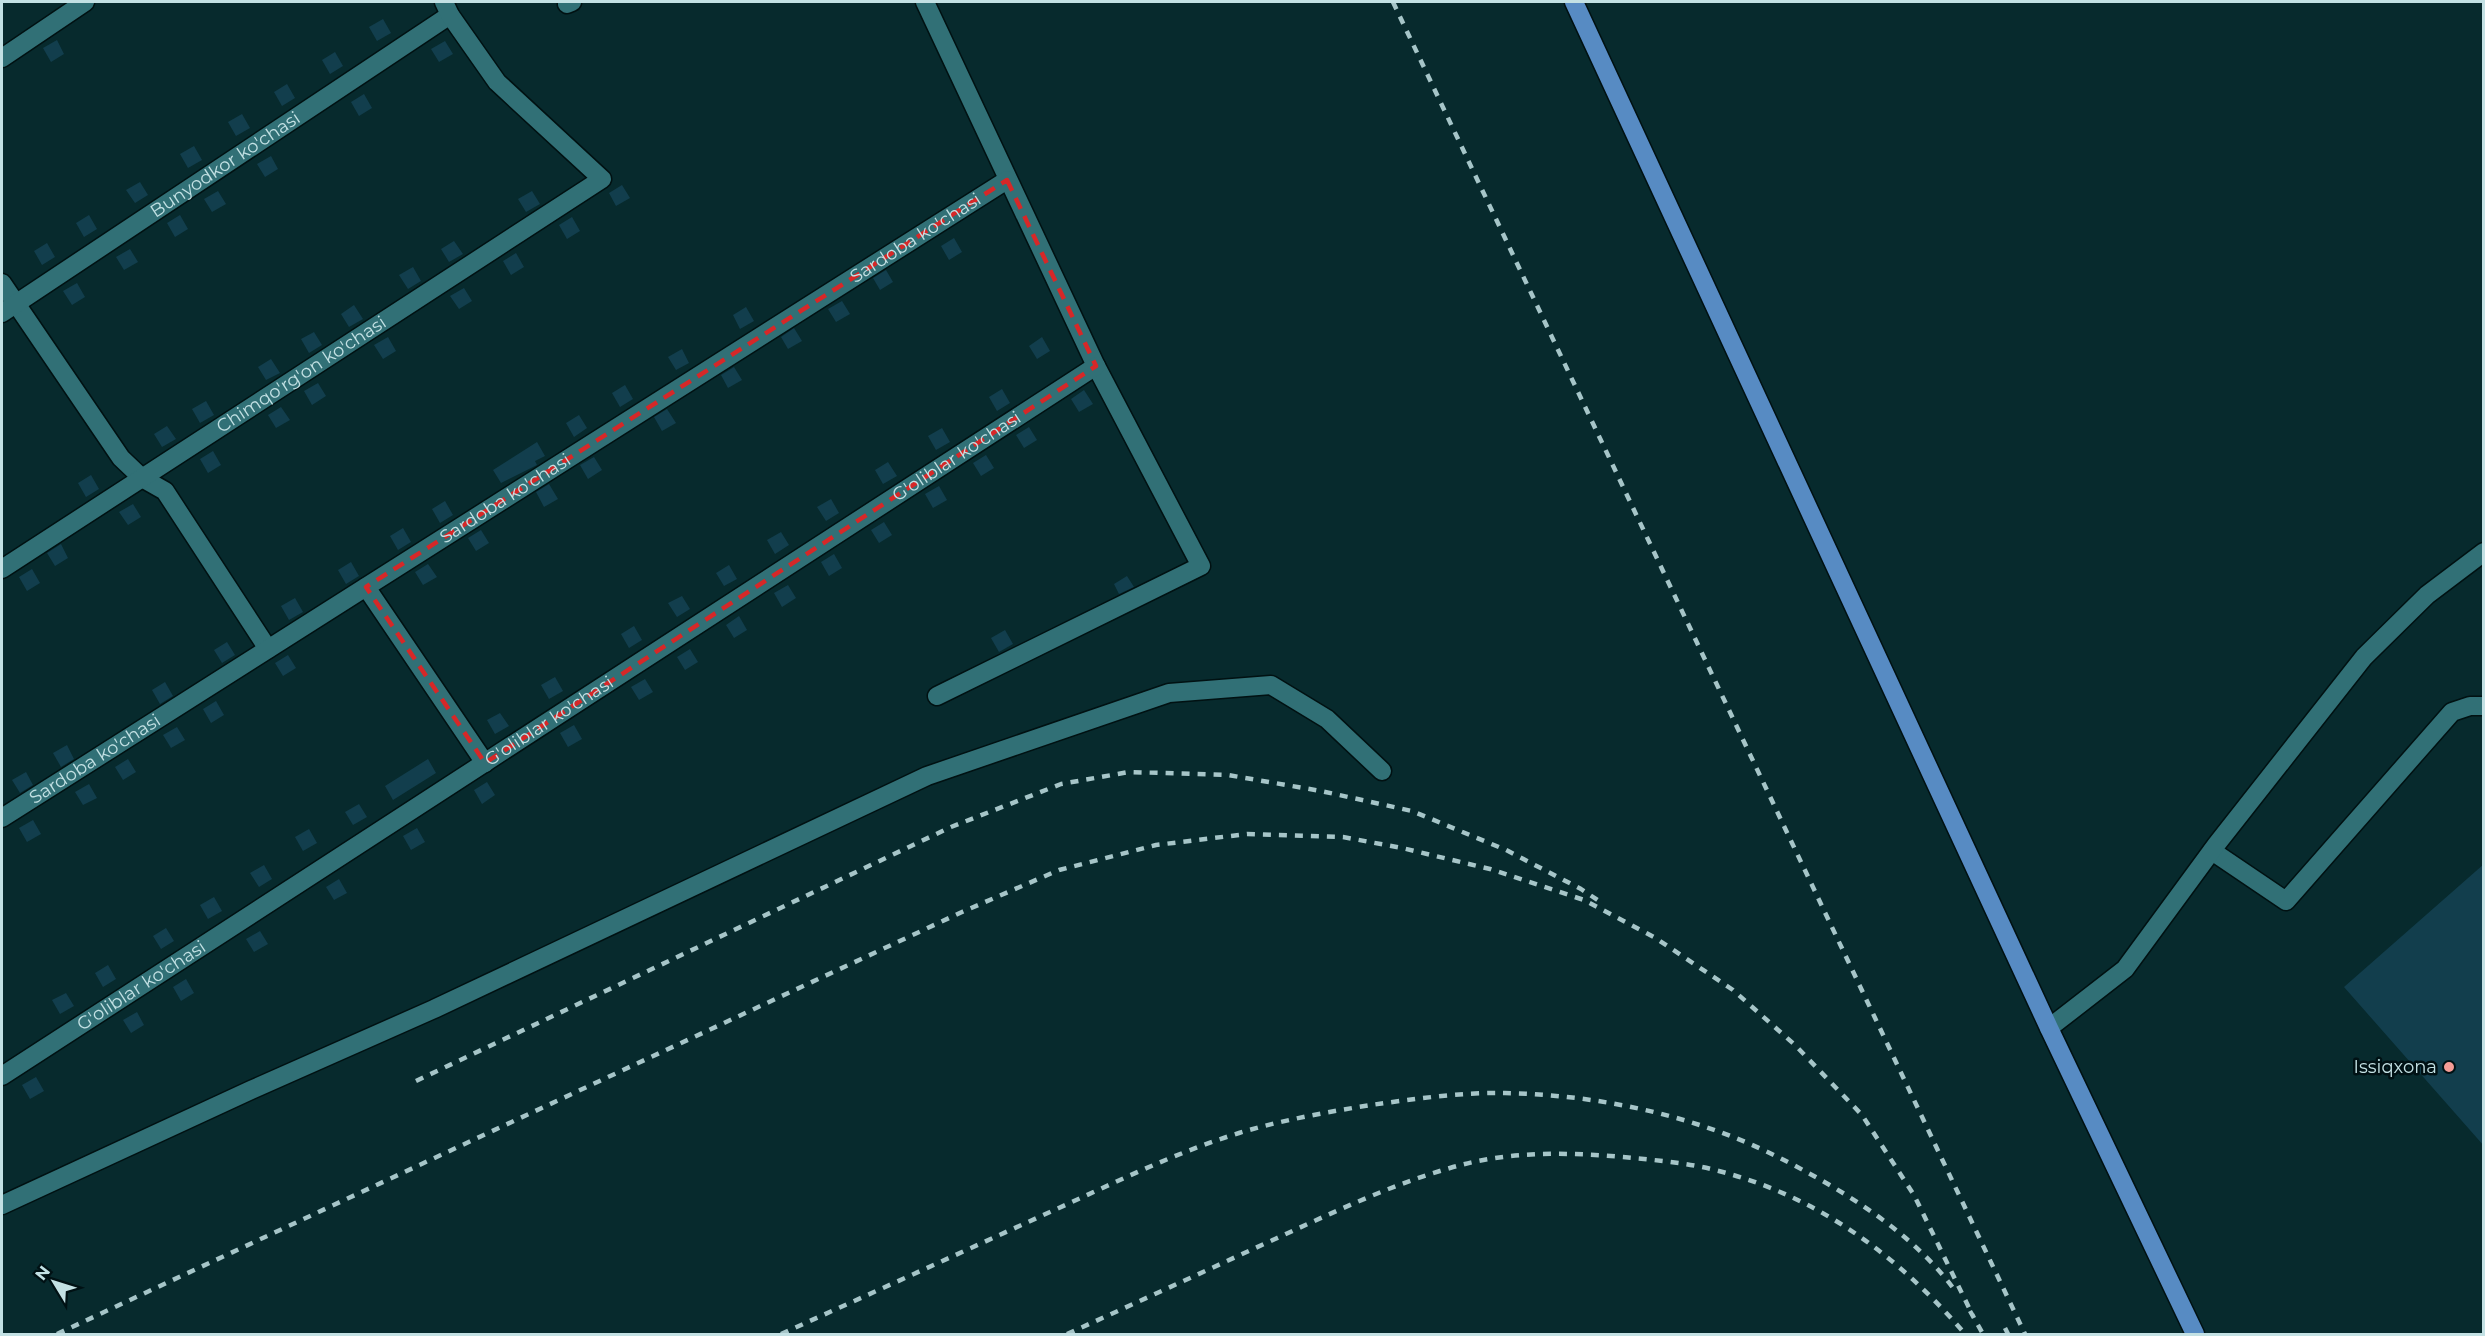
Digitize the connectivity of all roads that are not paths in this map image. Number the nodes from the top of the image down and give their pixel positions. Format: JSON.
{"nodes":[{"id":1,"x":925,"y":2,"type":"edge"},
{"id":2,"x":1574,"y":2,"type":"edge"},
{"id":3,"x":77,"y":4,"type":"edge"},
{"id":4,"x":447,"y":8,"type":"edge"},
{"id":5,"x":2,"y":58,"type":"edge"},
{"id":6,"x":1007,"y":180,"type":"junction"},
{"id":7,"x":2,"y":283,"type":"edge"},
{"id":8,"x":8,"y":308,"type":"edge"},
{"id":9,"x":1096,"y":366,"type":"junction"},
{"id":10,"x":142,"y":478,"type":"junction"},
{"id":11,"x":2484,"y":552,"type":"edge"},
{"id":12,"x":2,"y":569,"type":"edge"},
{"id":13,"x":366,"y":587,"type":"junction"},
{"id":14,"x":268,"y":649,"type":"junction"},
{"id":15,"x":937,"y":696,"type":"dead end"},
{"id":16,"x":2484,"y":706,"type":"edge"},
{"id":17,"x":485,"y":763,"type":"junction"},
{"id":18,"x":1382,"y":771,"type":"dead end"},
{"id":19,"x":2,"y":818,"type":"edge"},
{"id":20,"x":2212,"y":851,"type":"junction"},
{"id":21,"x":2049,"y":1028,"type":"junction"},
{"id":22,"x":2,"y":1076,"type":"edge"},
{"id":23,"x":2,"y":1204,"type":"edge"},
{"id":24,"x":2195,"y":1335,"type":"edge"}],
"edges":[{"from":1,"to":6,"type":"street"},
{"from":2,"to":21,"type":"main road"},
{"from":3,"to":5,"type":"street"},
{"from":4,"to":8,"type":"street","name":"Bunyodkor ko'chasi"},
{"from":4,"to":10,"type":"street","name":"Chimqo'rg'on ko'chasi"},
{"from":6,"to":9,"type":"street"},
{"from":6,"to":13,"type":"street","name":"Sardoba ko'chasi"},
{"from":7,"to":8,"type":"street"},
{"from":8,"to":10,"type":"street"},
{"from":9,"to":15,"type":"street"},
{"from":9,"to":17,"type":"street","name":"G'oliblar ko'chasi"},
{"from":10,"to":12,"type":"street","name":"Chimqo'rg'on ko'chasi"},
{"from":10,"to":14,"type":"street"},
{"from":11,"to":20,"type":"street"},
{"from":13,"to":14,"type":"street","name":"Sardoba ko'chasi"},
{"from":13,"to":17,"type":"street"},
{"from":14,"to":19,"type":"street","name":"Sardoba ko'chasi"},
{"from":16,"to":20,"type":"street"},
{"from":17,"to":22,"type":"street","name":"G'oliblar ko'chasi"},
{"from":18,"to":23,"type":"street"},
{"from":20,"to":21,"type":"street"},
{"from":21,"to":24,"type":"main road"}]}
